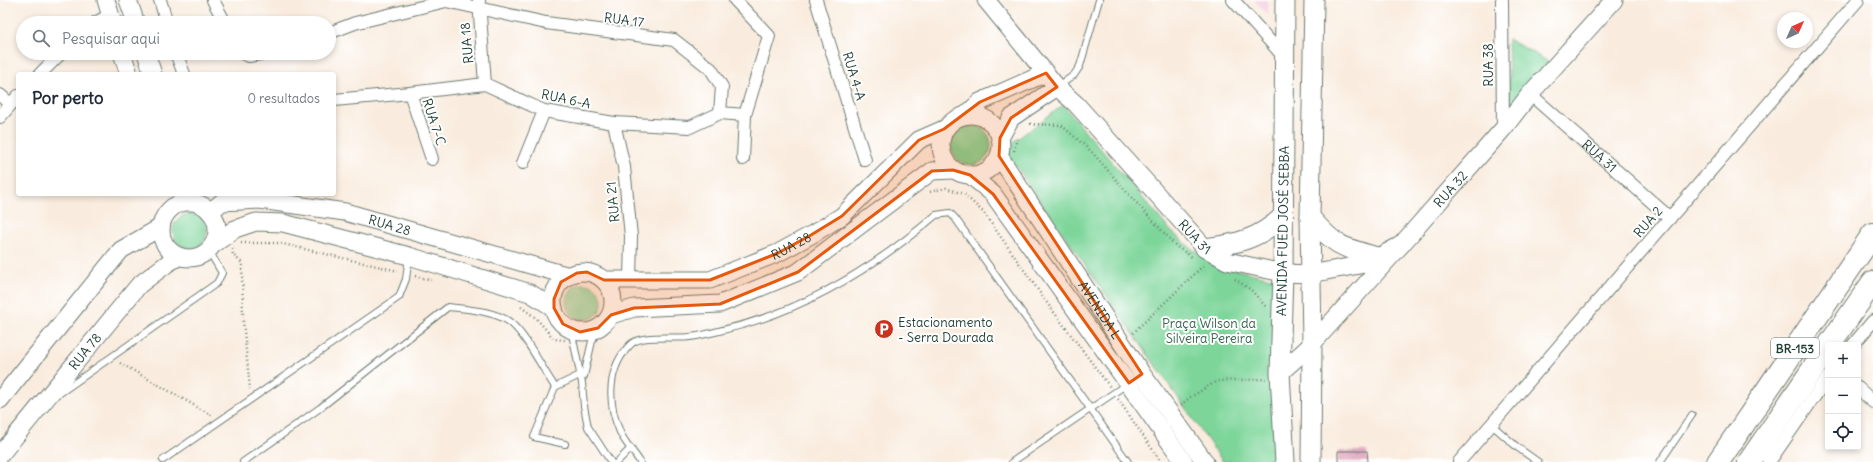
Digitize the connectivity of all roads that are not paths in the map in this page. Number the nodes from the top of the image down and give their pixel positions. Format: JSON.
{"nodes":[{"id":1,"x":128,"y":0,"type":"edge"},
{"id":2,"x":160,"y":0,"type":"edge"},
{"id":3,"x":213,"y":0,"type":"edge"},
{"id":4,"x":735,"y":0,"type":"edge"},
{"id":5,"x":816,"y":0,"type":"edge"},
{"id":6,"x":986,"y":0,"type":"edge"},
{"id":7,"x":1099,"y":0,"type":"edge"},
{"id":8,"x":1233,"y":0,"type":"edge"},
{"id":9,"x":1285,"y":0,"type":"edge"},
{"id":10,"x":1314,"y":0,"type":"edge"},
{"id":11,"x":1502,"y":0,"type":"edge"},
{"id":12,"x":1614,"y":0,"type":"edge"},
{"id":13,"x":1858,"y":0,"type":"edge"},
{"id":14,"x":479,"y":4,"type":"edge"},
{"id":15,"x":134,"y":16,"type":"edge"},
{"id":16,"x":165,"y":16,"type":"edge"},
{"id":17,"x":221,"y":16,"type":"edge"},
{"id":18,"x":336,"y":30,"type":"edge"},
{"id":19,"x":1285,"y":58,"type":"junction"},
{"id":20,"x":54,"y":60,"type":"edge"},
{"id":21,"x":124,"y":60,"type":"edge"},
{"id":22,"x":148,"y":60,"type":"edge"},
{"id":23,"x":179,"y":60,"type":"edge"},
{"id":24,"x":42,"y":72,"type":"edge"},
{"id":25,"x":128,"y":72,"type":"edge"},
{"id":26,"x":152,"y":72,"type":"edge"},
{"id":27,"x":183,"y":72,"type":"edge"},
{"id":28,"x":1046,"y":73,"type":"junction"},
{"id":29,"x":485,"y":84,"type":"junction"},
{"id":30,"x":1057,"y":87,"type":"junction"},
{"id":31,"x":410,"y":93,"type":"junction"},
{"id":32,"x":1530,"y":94,"type":"junction"},
{"id":33,"x":0,"y":95,"type":"edge"},
{"id":34,"x":14,"y":100,"type":"edge"},
{"id":35,"x":336,"y":100,"type":"edge"},
{"id":36,"x":544,"y":111,"type":"junction"},
{"id":37,"x":720,"y":113,"type":"junction"},
{"id":38,"x":746,"y":115,"type":"junction"},
{"id":39,"x":966,"y":115,"type":"junction"},
{"id":40,"x":0,"y":117,"type":"edge"},
{"id":41,"x":614,"y":123,"type":"junction"},
{"id":42,"x":944,"y":129,"type":"junction"},
{"id":43,"x":1503,"y":129,"type":"junction"},
{"id":44,"x":1000,"y":138,"type":"junction"},
{"id":45,"x":1007,"y":157,"type":"junction"},
{"id":46,"x":432,"y":159,"type":"dead end"},
{"id":47,"x":743,"y":159,"type":"dead end"},
{"id":48,"x":865,"y":160,"type":"dead end"},
{"id":49,"x":523,"y":163,"type":"dead end"},
{"id":50,"x":953,"y":170,"type":"junction"},
{"id":51,"x":970,"y":175,"type":"junction"},
{"id":52,"x":166,"y":196,"type":"edge"},
{"id":53,"x":191,"y":198,"type":"edge"},
{"id":54,"x":210,"y":212,"type":"junction"},
{"id":55,"x":1283,"y":216,"type":"junction"},
{"id":56,"x":1310,"y":217,"type":"junction"},
{"id":57,"x":1670,"y":218,"type":"junction"},
{"id":58,"x":163,"y":222,"type":"junction"},
{"id":59,"x":1873,"y":234,"type":"edge"},
{"id":60,"x":1401,"y":245,"type":"junction"},
{"id":61,"x":212,"y":247,"type":"junction"},
{"id":62,"x":409,"y":256,"type":"junction"},
{"id":63,"x":178,"y":257,"type":"junction"},
{"id":64,"x":1377,"y":258,"type":"junction"},
{"id":65,"x":1204,"y":259,"type":"junction"},
{"id":66,"x":1283,"y":273,"type":"junction"},
{"id":67,"x":1310,"y":274,"type":"junction"},
{"id":68,"x":569,"y":276,"type":"junction"},
{"id":69,"x":604,"y":280,"type":"junction"},
{"id":70,"x":630,"y":280,"type":"junction"},
{"id":71,"x":1873,"y":282,"type":"edge"},
{"id":72,"x":554,"y":308,"type":"junction"},
{"id":73,"x":611,"y":315,"type":"junction"},
{"id":74,"x":1873,"y":321,"type":"edge"},
{"id":75,"x":598,"y":328,"type":"junction"},
{"id":76,"x":571,"y":329,"type":"junction"},
{"id":77,"x":1832,"y":342,"type":"edge"},
{"id":78,"x":1856,"y":342,"type":"edge"},
{"id":79,"x":1312,"y":344,"type":"junction"},
{"id":80,"x":1825,"y":352,"type":"edge"},
{"id":81,"x":582,"y":374,"type":"junction"},
{"id":82,"x":1280,"y":376,"type":"junction"},
{"id":83,"x":1827,"y":378,"type":"edge"},
{"id":84,"x":1135,"y":379,"type":"junction"},
{"id":85,"x":555,"y":386,"type":"junction"},
{"id":86,"x":1861,"y":391,"type":"edge"},
{"id":87,"x":0,"y":400,"type":"edge"},
{"id":88,"x":1873,"y":402,"type":"edge"},
{"id":89,"x":40,"y":406,"type":"junction"},
{"id":90,"x":1090,"y":408,"type":"junction"},
{"id":91,"x":1692,"y":415,"type":"dead end"},
{"id":92,"x":1164,"y":418,"type":"junction"},
{"id":93,"x":1492,"y":425,"type":"junction"},
{"id":94,"x":565,"y":444,"type":"dead end"},
{"id":95,"x":631,"y":448,"type":"junction"},
{"id":96,"x":0,"y":455,"type":"edge"},
{"id":97,"x":163,"y":460,"type":"dead end"},
{"id":98,"x":243,"y":462,"type":"edge"},
{"id":99,"x":611,"y":462,"type":"edge"},
{"id":100,"x":617,"y":462,"type":"edge"},
{"id":101,"x":640,"y":462,"type":"edge"},
{"id":102,"x":1012,"y":462,"type":"edge"},
{"id":103,"x":1128,"y":462,"type":"edge"},
{"id":104,"x":1184,"y":462,"type":"edge"},
{"id":105,"x":1205,"y":462,"type":"edge"},
{"id":106,"x":1285,"y":462,"type":"edge"},
{"id":107,"x":1311,"y":462,"type":"edge"},
{"id":108,"x":1459,"y":462,"type":"edge"},
{"id":109,"x":1538,"y":462,"type":"edge"},
{"id":110,"x":1660,"y":462,"type":"edge"},
{"id":111,"x":1718,"y":462,"type":"edge"},
{"id":112,"x":1749,"y":462,"type":"edge"},
{"id":113,"x":1769,"y":462,"type":"edge"}],
"edges":[{"from":1,"to":15,"type":"main road"},
{"from":2,"to":16,"type":"street"},
{"from":3,"to":17,"type":"street"},
{"from":4,"to":38,"type":"street"},
{"from":5,"to":48,"type":"street","name":"RUA 4-A"},
{"from":6,"to":28,"type":"main road"},
{"from":7,"to":30,"type":"lane"},
{"from":8,"to":19,"type":"street"},
{"from":9,"to":19,"type":"main road","name":"AVENIDA FUED JOSÉ SEBBA"},
{"from":10,"to":56,"type":"main road","name":"AVENIDA FUED JOSÉ SEBBA"},
{"from":11,"to":43,"type":"street","name":"RUA 38"},
{"from":12,"to":32,"type":"main road","name":"RUA 32"},
{"from":13,"to":57,"type":"street","name":"RUA 2"},
{"from":14,"to":18,"type":"street","name":"RUA 17"},
{"from":14,"to":29,"type":"street","name":"RUA 18"},
{"from":14,"to":37,"type":"street","name":"RUA 17"},
{"from":19,"to":55,"type":"main road","name":"AVENIDA FUED JOSÉ SEBBA"},
{"from":20,"to":24,"type":"street"},
{"from":21,"to":25,"type":"main road"},
{"from":22,"to":26,"type":"main road"},
{"from":23,"to":27,"type":"street"},
{"from":28,"to":30,"type":"main road","name":"RUA 31"},
{"from":28,"to":39,"type":"main road"},
{"from":29,"to":31,"type":"street"},
{"from":29,"to":36,"type":"street","name":"RUA 6-A"},
{"from":30,"to":44,"type":"main road"},
{"from":30,"to":65,"type":"main road","name":"RUA 31"},
{"from":31,"to":35,"type":"street"},
{"from":31,"to":46,"type":"street","name":"RUA 7-C"},
{"from":32,"to":43,"type":"main road","name":"RUA 32"},
{"from":32,"to":57,"type":"street","name":"RUA 31"},
{"from":33,"to":34,"type":"street"},
{"from":34,"to":40,"type":"street"},
{"from":36,"to":41,"type":"street","name":"RUA 6-A"},
{"from":36,"to":49,"type":"street"},
{"from":37,"to":38,"type":"street","name":"RUA 6-A"},
{"from":37,"to":41,"type":"street","name":"RUA 6-A"},
{"from":38,"to":47,"type":"street"},
{"from":39,"to":42,"type":"main road"},
{"from":39,"to":44,"type":"main road"},
{"from":41,"to":70,"type":"street","name":"RUA 21"},
{"from":42,"to":50,"type":"main road"},
{"from":42,"to":70,"type":"main road","name":"RUA 28"},
{"from":43,"to":60,"type":"main road","name":"RUA 32"},
{"from":44,"to":45,"type":"main road"},
{"from":45,"to":51,"type":"main road"},
{"from":45,"to":84,"type":"main road","name":"AVENIDA L"},
{"from":50,"to":51,"type":"main road"},
{"from":50,"to":73,"type":"main road","name":"RUA 28"},
{"from":51,"to":84,"type":"main road","name":"AVENIDA L"},
{"from":52,"to":58,"type":"main road"},
{"from":53,"to":54,"type":"main road"},
{"from":53,"to":58,"type":"main road"},
{"from":54,"to":61,"type":"main road"},
{"from":54,"to":68,"type":"main road","name":"RUA 28"},
{"from":55,"to":65,"type":"main road"},
{"from":55,"to":66,"type":"main road","name":"AVENIDA FUED JOSÉ SEBBA"},
{"from":56,"to":64,"type":"main road"},
{"from":56,"to":67,"type":"main road","name":"AVENIDA FUED JOSÉ SEBBA"},
{"from":57,"to":93,"type":"street","name":"RUA 2"},
{"from":58,"to":63,"type":"main road"},
{"from":58,"to":87,"type":"main road"},
{"from":59,"to":111,"type":"highway","number":"BR-153"},
{"from":60,"to":64,"type":"main road","name":"RUA 31"},
{"from":60,"to":79,"type":"main road","name":"RUA 32"},
{"from":61,"to":62,"type":"main road","name":"RUA 28"},
{"from":61,"to":63,"type":"main road"},
{"from":61,"to":89,"type":"lane"},
{"from":62,"to":72,"type":"main road","name":"RUA 28"},
{"from":62,"to":97,"type":"lane"},
{"from":63,"to":89,"type":"main road","name":"RUA 78"},
{"from":64,"to":67,"type":"main road","name":"RUA 31"},
{"from":65,"to":66,"type":"main road","name":"RUA 31"},
{"from":66,"to":67,"type":"main road","name":"RUA 31"},
{"from":66,"to":82,"type":"main road","name":"AVENIDA FUED JOSÉ SEBBA"},
{"from":67,"to":79,"type":"main road","name":"AVENIDA FUED JOSÉ SEBBA"},
{"from":68,"to":69,"type":"main road"},
{"from":68,"to":72,"type":"main road"},
{"from":69,"to":70,"type":"main road","name":"RUA 28"},
{"from":69,"to":73,"type":"main road"},
{"from":71,"to":77,"type":"highway","number":"BR-153"},
{"from":72,"to":76,"type":"main road"},
{"from":73,"to":75,"type":"main road"},
{"from":74,"to":78,"type":"street"},
{"from":75,"to":76,"type":"main road"},
{"from":75,"to":81,"type":"lane"},
{"from":76,"to":81,"type":"lane"},
{"from":79,"to":82,"type":"main road","name":"RUA 32"},
{"from":79,"to":107,"type":"main road","name":"AVENIDA FUED JOSÉ SEBBA"},
{"from":80,"to":112,"type":"highway","number":"BR-153"},
{"from":81,"to":85,"type":"lane"},
{"from":81,"to":99,"type":"lane"},
{"from":82,"to":106,"type":"main road","name":"AVENIDA FUED JOSÉ SEBBA"},
{"from":83,"to":113,"type":"street"},
{"from":84,"to":90,"type":"lane"},
{"from":84,"to":92,"type":"main road","name":"AVENIDA L"},
{"from":85,"to":94,"type":"lane"},
{"from":85,"to":98,"type":"lane"},
{"from":86,"to":88,"type":"street"},
{"from":89,"to":96,"type":"main road","name":"RUA 78"},
{"from":90,"to":95,"type":"lane"},
{"from":90,"to":102,"type":"lane"},
{"from":90,"to":103,"type":"lane"},
{"from":91,"to":110,"type":"lane"},
{"from":92,"to":104,"type":"main road","name":"AVENIDA L"},
{"from":92,"to":105,"type":"main road","name":"AVENIDA L"},
{"from":93,"to":108,"type":"street","name":"RUA 2"},
{"from":93,"to":109,"type":"lane"},
{"from":95,"to":100,"type":"lane"},
{"from":95,"to":101,"type":"lane"}]}
